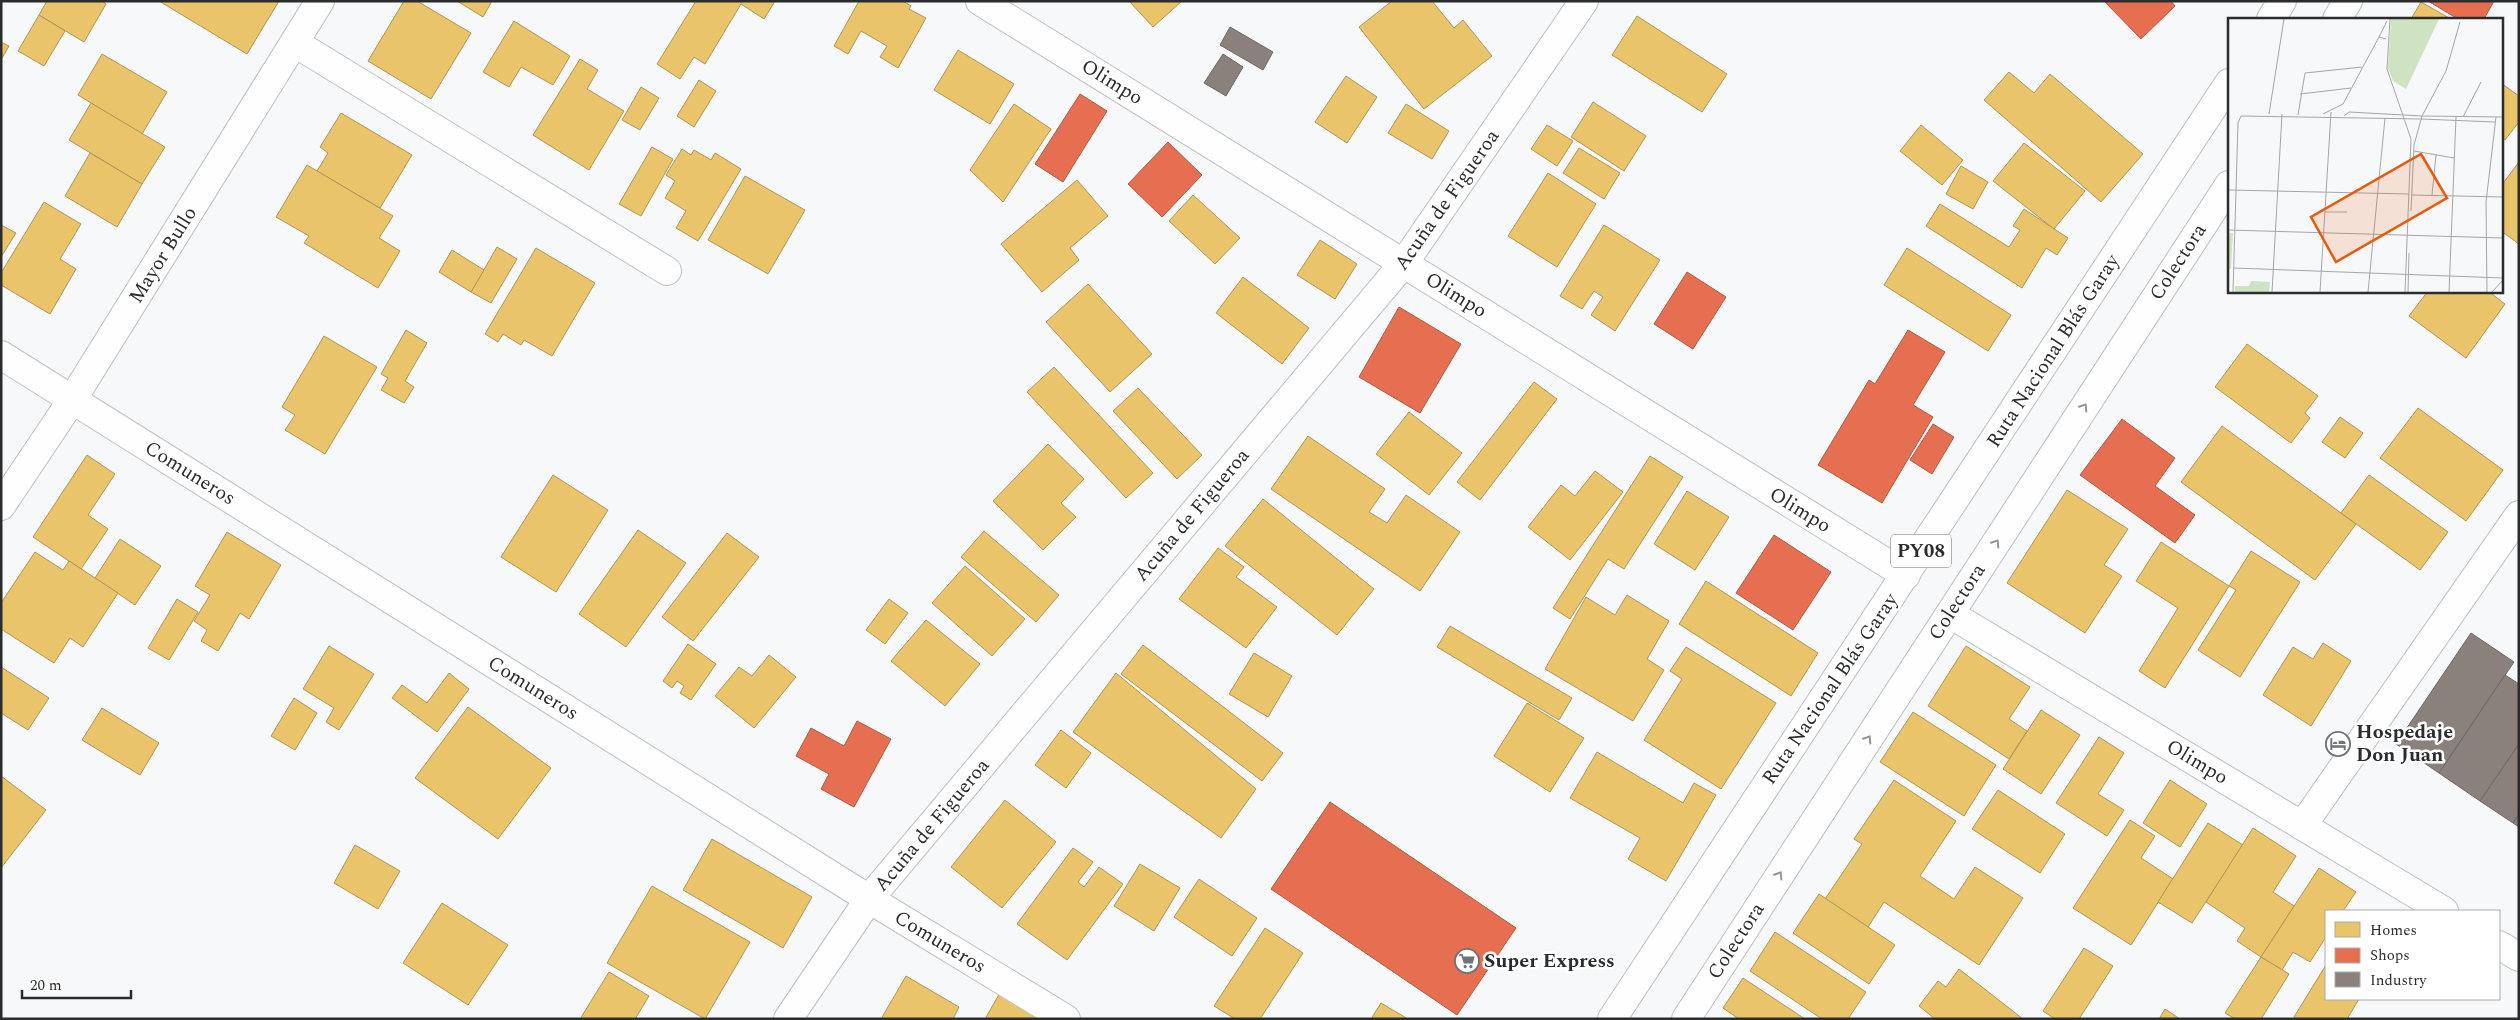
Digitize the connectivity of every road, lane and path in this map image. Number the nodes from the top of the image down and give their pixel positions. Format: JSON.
{"nodes":[{"id":1,"x":320,"y":1,"type":"edge"},
{"id":2,"x":980,"y":1,"type":"edge"},
{"id":3,"x":1584,"y":1,"type":"edge"},
{"id":4,"x":2282,"y":1,"type":"edge"},
{"id":5,"x":2348,"y":1,"type":"edge"},
{"id":6,"x":2272,"y":18,"type":"edge"},
{"id":7,"x":2338,"y":18,"type":"edge"},
{"id":8,"x":295,"y":42,"type":"junction"},
{"id":9,"x":2228,"y":85,"type":"edge"},
{"id":10,"x":2228,"y":187,"type":"edge"},
{"id":11,"x":1404,"y":263,"type":"junction"},
{"id":12,"x":667,"y":271,"type":"dead end"},
{"id":13,"x":1,"y":356,"type":"edge"},
{"id":14,"x":72,"y":400,"type":"junction"},
{"id":15,"x":1,"y":506,"type":"edge"},
{"id":16,"x":2519,"y":515,"type":"edge"},
{"id":17,"x":1906,"y":575,"type":"junction"},
{"id":18,"x":1950,"y":614,"type":"junction"},
{"id":19,"x":2302,"y":826,"type":"junction"},
{"id":20,"x":869,"y":899,"type":"junction"},
{"id":21,"x":2442,"y":910,"type":"edge"},
{"id":22,"x":2500,"y":945,"type":"edge"},
{"id":23,"x":2519,"y":957,"type":"edge"},
{"id":24,"x":788,"y":1019,"type":"edge"},
{"id":25,"x":1066,"y":1019,"type":"edge"},
{"id":26,"x":1612,"y":1019,"type":"edge"},
{"id":27,"x":1686,"y":1019,"type":"edge"}],
"edges":[{"from":1,"to":8,"type":"main road","name":"Mayor Bullo"},
{"from":2,"to":11,"type":"main road","name":"Olimpo"},
{"from":3,"to":11,"type":"main road","name":"Acuña de Figueroa"},
{"from":4,"to":6,"type":"main road"},
{"from":5,"to":7,"type":"main road"},
{"from":8,"to":12,"type":"main road"},
{"from":8,"to":14,"type":"main road","name":"Mayor Bullo"},
{"from":9,"to":17,"type":"main road","name":"Ruta Nacional Blás Garay","number":"PY08"},
{"from":18,"to":10,"type":"main road","name":"Colectora","one_way":true},
{"from":11,"to":17,"type":"main road","name":"Olimpo"},
{"from":11,"to":20,"type":"main road","name":"Acuña de Figueroa"},
{"from":13,"to":14,"type":"main road","name":"Comuneros"},
{"from":14,"to":15,"type":"main road","name":"Mayor Bullo"},
{"from":14,"to":20,"type":"main road","name":"Comuneros"},
{"from":16,"to":19,"type":"main road"},
{"from":17,"to":26,"type":"main road","name":"Ruta Nacional Blás Garay","number":"PY08"},
{"from":18,"to":19,"type":"main road","name":"Olimpo"},
{"from":27,"to":18,"type":"main road","name":"Colectora","one_way":true},
{"from":19,"to":21,"type":"main road","name":"Olimpo"},
{"from":20,"to":24,"type":"main road","name":"Acuña de Figueroa"},
{"from":20,"to":25,"type":"main road","name":"Comuneros"},
{"from":22,"to":23,"type":"main road"}]}
